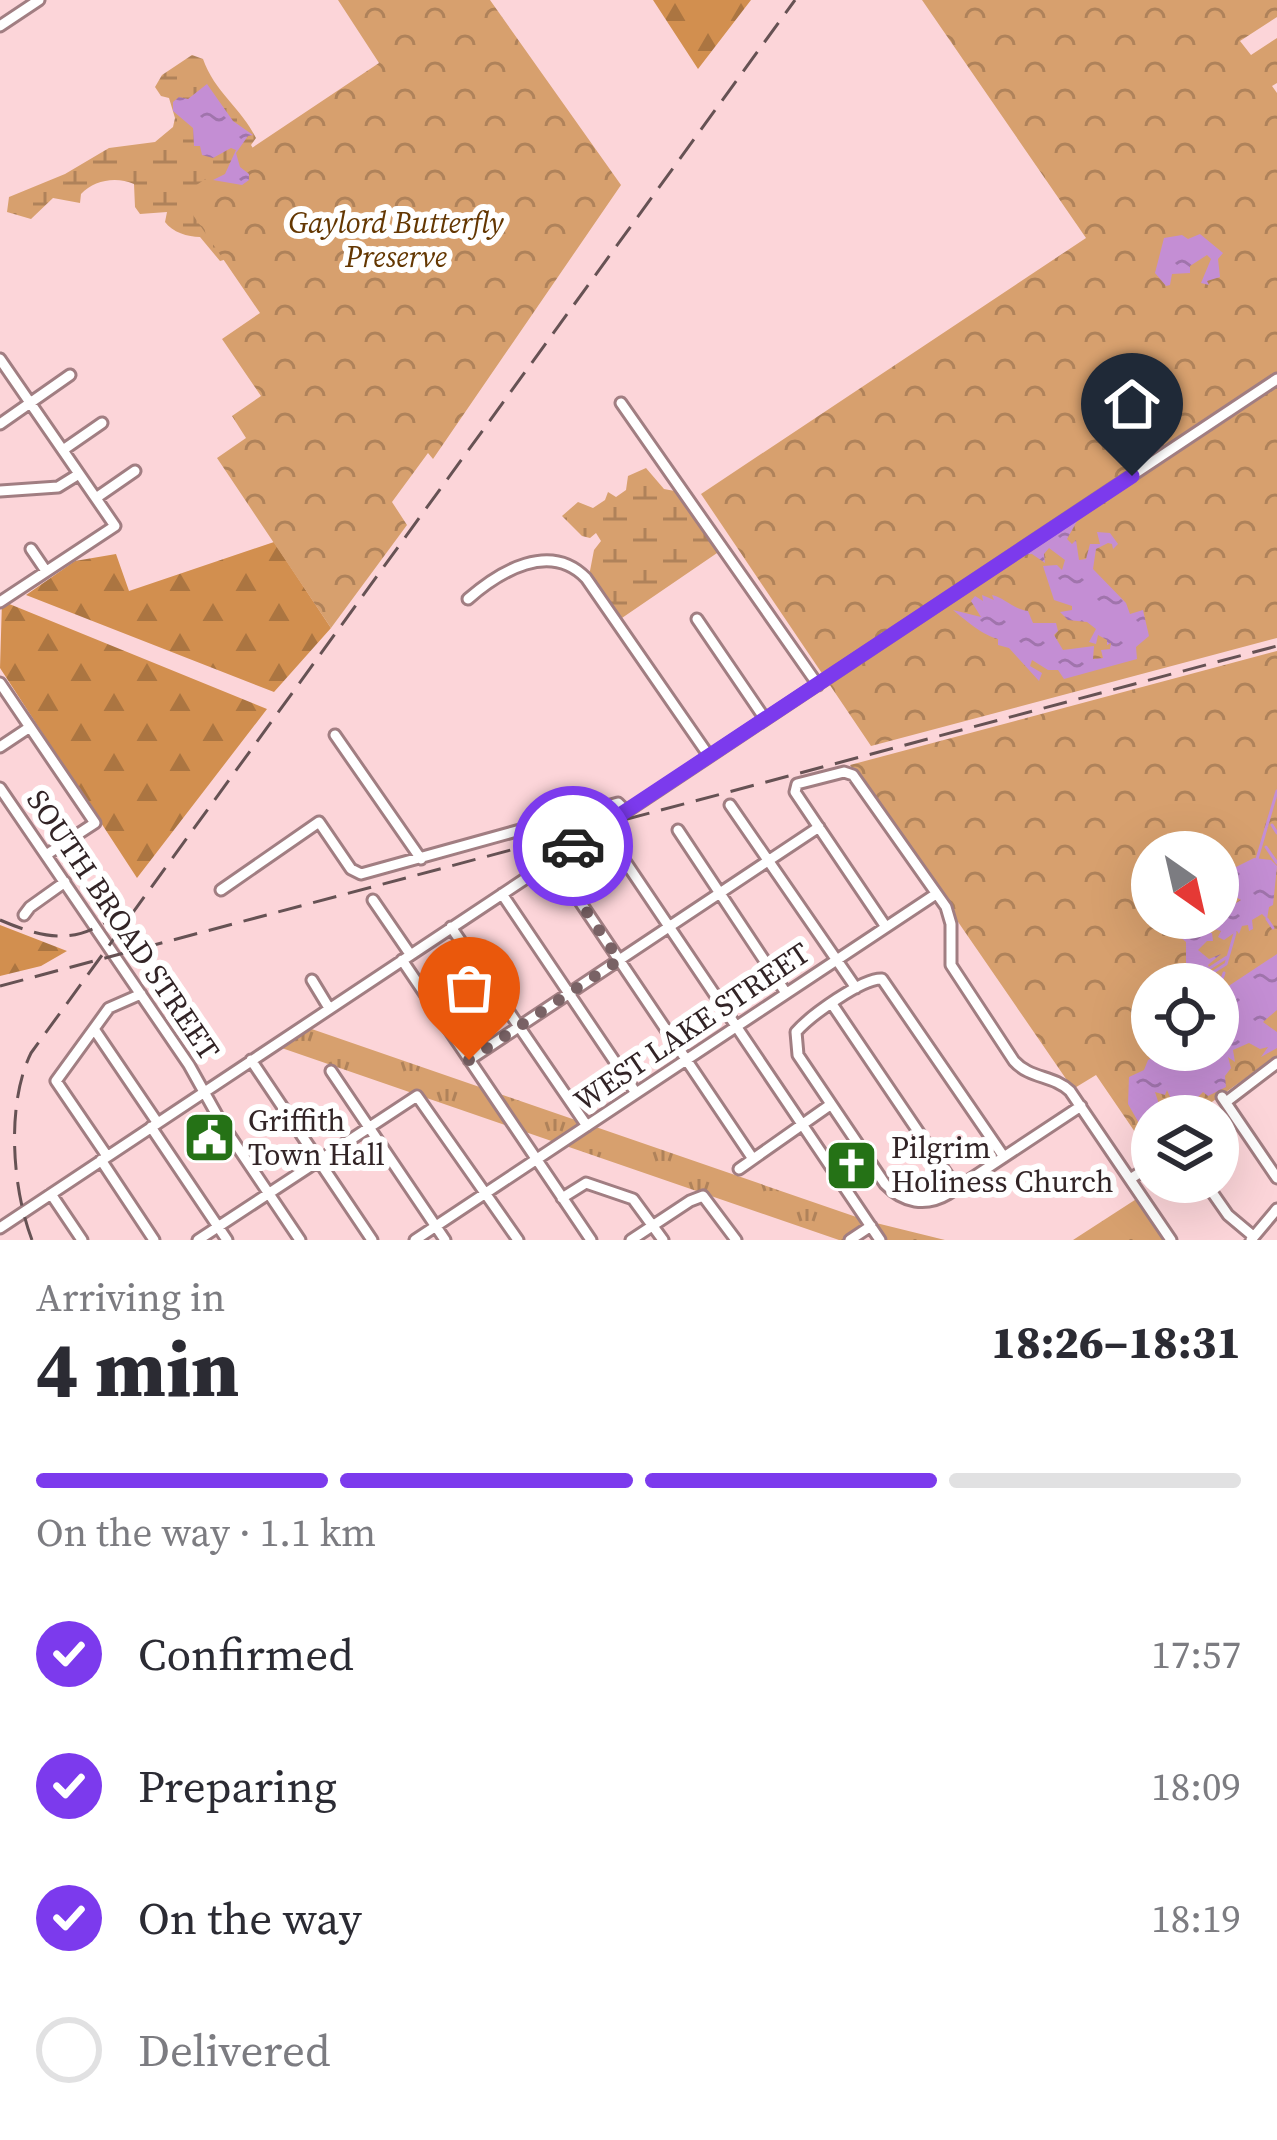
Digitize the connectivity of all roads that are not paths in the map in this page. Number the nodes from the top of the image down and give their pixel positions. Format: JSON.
{"nodes":[{"id":1,"x":39,"y":0,"type":"edge"},
{"id":2,"x":0,"y":26,"type":"edge"},
{"id":3,"x":0,"y":359,"type":"edge"},
{"id":4,"x":70,"y":375,"type":"dead end"},
{"id":5,"x":1277,"y":379,"type":"edge"},
{"id":6,"x":30,"y":402,"type":"junction"},
{"id":7,"x":620,"y":403,"type":"dead end"},
{"id":8,"x":102,"y":423,"type":"dead end"},
{"id":9,"x":0,"y":424,"type":"edge"},
{"id":10,"x":63,"y":450,"type":"junction"},
{"id":11,"x":135,"y":471,"type":"dead end"},
{"id":12,"x":79,"y":474,"type":"junction"},
{"id":13,"x":0,"y":491,"type":"edge"},
{"id":14,"x":96,"y":498,"type":"junction"},
{"id":15,"x":31,"y":549,"type":"dead end"},
{"id":16,"x":46,"y":572,"type":"junction"},
{"id":17,"x":468,"y":599,"type":"dead end"},
{"id":18,"x":0,"y":602,"type":"edge"},
{"id":19,"x":697,"y":619,"type":"dead end"},
{"id":20,"x":0,"y":683,"type":"edge"},
{"id":21,"x":818,"y":685,"type":"junction"},
{"id":22,"x":766,"y":719,"type":"junction"},
{"id":23,"x":30,"y":727,"type":"junction"},
{"id":24,"x":335,"y":735,"type":"dead end"},
{"id":25,"x":0,"y":747,"type":"edge"},
{"id":26,"x":709,"y":756,"type":"junction"},
{"id":27,"x":0,"y":788,"type":"edge"},
{"id":28,"x":730,"y":805,"type":"dead end"},
{"id":29,"x":626,"y":811,"type":"junction"},
{"id":30,"x":602,"y":827,"type":"junction"},
{"id":31,"x":819,"y":827,"type":"junction"},
{"id":32,"x":678,"y":830,"type":"dead end"},
{"id":33,"x":46,"y":855,"type":"junction"},
{"id":34,"x":421,"y":859,"type":"junction"},
{"id":35,"x":552,"y":860,"type":"junction"},
{"id":36,"x":769,"y":860,"type":"junction"},
{"id":37,"x":65,"y":882,"type":"junction"},
{"id":38,"x":220,"y":890,"type":"dead end"},
{"id":39,"x":719,"y":893,"type":"junction"},
{"id":40,"x":502,"y":894,"type":"junction"},
{"id":41,"x":936,"y":894,"type":"junction"},
{"id":42,"x":373,"y":900,"type":"dead end"},
{"id":43,"x":24,"y":915,"type":"dead end"},
{"id":44,"x":452,"y":927,"type":"junction"},
{"id":45,"x":669,"y":927,"type":"junction"},
{"id":46,"x":886,"y":927,"type":"junction"},
{"id":47,"x":406,"y":957,"type":"junction"},
{"id":48,"x":619,"y":960,"type":"junction"},
{"id":49,"x":836,"y":960,"type":"junction"},
{"id":50,"x":312,"y":980,"type":"dead end"},
{"id":51,"x":856,"y":988,"type":"junction"},
{"id":52,"x":569,"y":993,"type":"junction"},
{"id":53,"x":786,"y":993,"type":"junction"},
{"id":54,"x":141,"y":994,"type":"junction"},
{"id":55,"x":832,"y":1004,"type":"junction"},
{"id":56,"x":329,"y":1008,"type":"junction"},
{"id":57,"x":736,"y":1026,"type":"junction"},
{"id":58,"x":519,"y":1027,"type":"junction"},
{"id":59,"x":94,"y":1029,"type":"junction"},
{"id":60,"x":251,"y":1060,"type":"junction"},
{"id":61,"x":469,"y":1060,"type":"junction"},
{"id":62,"x":686,"y":1060,"type":"junction"},
{"id":63,"x":1277,"y":1063,"type":"edge"},
{"id":64,"x":331,"y":1071,"type":"dead end"},
{"id":65,"x":206,"y":1090,"type":"junction"},
{"id":66,"x":636,"y":1093,"type":"junction"},
{"id":67,"x":1081,"y":1106,"type":"junction"},
{"id":68,"x":832,"y":1107,"type":"junction"},
{"id":69,"x":154,"y":1125,"type":"junction"},
{"id":70,"x":586,"y":1126,"type":"junction"},
{"id":71,"x":803,"y":1126,"type":"junction"},
{"id":72,"x":368,"y":1127,"type":"junction"},
{"id":73,"x":1004,"y":1157,"type":"junction"},
{"id":74,"x":104,"y":1158,"type":"junction"},
{"id":75,"x":753,"y":1159,"type":"junction"},
{"id":76,"x":318,"y":1160,"type":"junction"},
{"id":77,"x":536,"y":1160,"type":"junction"},
{"id":78,"x":739,"y":1169,"type":"dead end"},
{"id":79,"x":1277,"y":1178,"type":"edge"},
{"id":80,"x":1130,"y":1179,"type":"joint"},
{"id":81,"x":957,"y":1189,"type":"junction"},
{"id":82,"x":268,"y":1193,"type":"junction"},
{"id":83,"x":486,"y":1193,"type":"junction"},
{"id":84,"x":51,"y":1194,"type":"junction"},
{"id":85,"x":562,"y":1198,"type":"junction"},
{"id":86,"x":1220,"y":1203,"type":"edge"},
{"id":87,"x":1277,"y":1209,"type":"edge"},
{"id":88,"x":436,"y":1226,"type":"junction"},
{"id":89,"x":652,"y":1226,"type":"junction"},
{"id":90,"x":871,"y":1226,"type":"junction"},
{"id":91,"x":218,"y":1227,"type":"junction"},
{"id":92,"x":0,"y":1228,"type":"edge"},
{"id":93,"x":1252,"y":1238,"type":"edge"},
{"id":94,"x":9,"y":1240,"type":"edge"},
{"id":95,"x":82,"y":1240,"type":"edge"},
{"id":96,"x":154,"y":1240,"type":"edge"},
{"id":97,"x":199,"y":1240,"type":"edge"},
{"id":98,"x":227,"y":1240,"type":"edge"},
{"id":99,"x":300,"y":1240,"type":"edge"},
{"id":100,"x":372,"y":1240,"type":"edge"},
{"id":101,"x":415,"y":1240,"type":"edge"},
{"id":102,"x":445,"y":1240,"type":"edge"},
{"id":103,"x":518,"y":1240,"type":"edge"},
{"id":104,"x":590,"y":1240,"type":"edge"},
{"id":105,"x":631,"y":1240,"type":"edge"},
{"id":106,"x":663,"y":1240,"type":"edge"},
{"id":107,"x":736,"y":1240,"type":"edge"},
{"id":108,"x":850,"y":1240,"type":"edge"},
{"id":109,"x":880,"y":1240,"type":"edge"},
{"id":110,"x":1171,"y":1240,"type":"edge"}],
"edges":[{"from":1,"to":2,"type":"street"},
{"from":3,"to":6,"type":"street"},
{"from":4,"to":6,"type":"street"},
{"from":5,"to":21,"type":"street"},
{"from":6,"to":9,"type":"street"},
{"from":6,"to":10,"type":"street"},
{"from":7,"to":21,"type":"street"},
{"from":8,"to":10,"type":"street"},
{"from":10,"to":12,"type":"street"},
{"from":11,"to":14,"type":"street"},
{"from":12,"to":13,"type":"street"},
{"from":12,"to":14,"type":"street"},
{"from":14,"to":16,"type":"street"},
{"from":15,"to":16,"type":"street"},
{"from":16,"to":18,"type":"street"},
{"from":17,"to":26,"type":"street"},
{"from":19,"to":22,"type":"street"},
{"from":20,"to":23,"type":"street"},
{"from":21,"to":22,"type":"street"},
{"from":22,"to":26,"type":"street"},
{"from":23,"to":25,"type":"street"},
{"from":23,"to":33,"type":"street"},
{"from":24,"to":34,"type":"street"},
{"from":26,"to":29,"type":"street"},
{"from":27,"to":33,"type":"street","name":"SOUTH BROAD STREET"},
{"from":28,"to":36,"type":"street"},
{"from":29,"to":30,"type":"street"},
{"from":29,"to":34,"type":"street"},
{"from":30,"to":35,"type":"street"},
{"from":30,"to":45,"type":"street"},
{"from":31,"to":36,"type":"street"},
{"from":31,"to":41,"type":"street"},
{"from":31,"to":46,"type":"street"},
{"from":32,"to":39,"type":"street"},
{"from":33,"to":37,"type":"street","name":"SOUTH BROAD STREET"},
{"from":34,"to":38,"type":"street"},
{"from":35,"to":40,"type":"street"},
{"from":35,"to":48,"type":"street"},
{"from":36,"to":39,"type":"street"},
{"from":36,"to":49,"type":"street"},
{"from":37,"to":43,"type":"street"},
{"from":37,"to":54,"type":"street","name":"SOUTH BROAD STREET"},
{"from":39,"to":45,"type":"street"},
{"from":39,"to":53,"type":"street"},
{"from":40,"to":44,"type":"street"},
{"from":40,"to":52,"type":"street"},
{"from":41,"to":46,"type":"street","name":"WEST LAKE STREET"},
{"from":41,"to":67,"type":"street"},
{"from":42,"to":47,"type":"street"},
{"from":44,"to":47,"type":"street"},
{"from":44,"to":58,"type":"street"},
{"from":45,"to":48,"type":"street"},
{"from":45,"to":57,"type":"street"},
{"from":46,"to":49,"type":"street","name":"WEST LAKE STREET"},
{"from":47,"to":56,"type":"street"},
{"from":47,"to":61,"type":"street"},
{"from":48,"to":52,"type":"street"},
{"from":48,"to":62,"type":"street"},
{"from":49,"to":51,"type":"street"},
{"from":49,"to":53,"type":"street","name":"WEST LAKE STREET"},
{"from":50,"to":56,"type":"street"},
{"from":51,"to":55,"type":"street"},
{"from":51,"to":73,"type":"street"},
{"from":52,"to":58,"type":"street"},
{"from":52,"to":66,"type":"street"},
{"from":53,"to":57,"type":"street","name":"WEST LAKE STREET"},
{"from":54,"to":59,"type":"street"},
{"from":54,"to":65,"type":"street","name":"SOUTH BROAD STREET"},
{"from":55,"to":68,"type":"street"},
{"from":55,"to":81,"type":"street"},
{"from":56,"to":60,"type":"street"},
{"from":57,"to":62,"type":"street","name":"WEST LAKE STREET"},
{"from":57,"to":71,"type":"street"},
{"from":58,"to":61,"type":"street"},
{"from":58,"to":70,"type":"street"},
{"from":59,"to":69,"type":"street"},
{"from":59,"to":74,"type":"street"},
{"from":60,"to":65,"type":"street"},
{"from":60,"to":76,"type":"street"},
{"from":61,"to":77,"type":"street"},
{"from":62,"to":66,"type":"street","name":"WEST LAKE STREET"},
{"from":62,"to":75,"type":"street"},
{"from":63,"to":79,"type":"street"},
{"from":64,"to":72,"type":"street"},
{"from":65,"to":69,"type":"street"},
{"from":65,"to":82,"type":"street","name":"SOUTH BROAD STREET"},
{"from":66,"to":70,"type":"street","name":"WEST LAKE STREET"},
{"from":67,"to":73,"type":"street"},
{"from":67,"to":80,"type":"street"},
{"from":68,"to":71,"type":"street"},
{"from":68,"to":81,"type":"street"},
{"from":69,"to":74,"type":"street"},
{"from":69,"to":91,"type":"street"},
{"from":70,"to":77,"type":"street","name":"WEST LAKE STREET"},
{"from":71,"to":75,"type":"street"},
{"from":71,"to":90,"type":"street"},
{"from":72,"to":76,"type":"street"},
{"from":72,"to":83,"type":"street"},
{"from":72,"to":88,"type":"street"},
{"from":73,"to":81,"type":"street"},
{"from":74,"to":84,"type":"street"},
{"from":74,"to":96,"type":"street"},
{"from":75,"to":78,"type":"street"},
{"from":76,"to":82,"type":"street"},
{"from":76,"to":100,"type":"street"},
{"from":77,"to":83,"type":"street","name":"WEST LAKE STREET"},
{"from":77,"to":85,"type":"street"},
{"from":80,"to":110,"type":"street"},
{"from":82,"to":91,"type":"street"},
{"from":82,"to":99,"type":"street","name":"SOUTH BROAD STREET"},
{"from":83,"to":88,"type":"street","name":"WEST LAKE STREET"},
{"from":83,"to":103,"type":"street"},
{"from":84,"to":92,"type":"street"},
{"from":84,"to":95,"type":"street"},
{"from":85,"to":89,"type":"street"},
{"from":85,"to":104,"type":"street"},
{"from":86,"to":93,"type":"street"},
{"from":87,"to":93,"type":"street"},
{"from":88,"to":101,"type":"street","name":"WEST LAKE STREET"},
{"from":88,"to":102,"type":"street"},
{"from":89,"to":105,"type":"street"},
{"from":89,"to":106,"type":"street"},
{"from":89,"to":107,"type":"street"},
{"from":90,"to":108,"type":"street"},
{"from":90,"to":109,"type":"street"},
{"from":91,"to":97,"type":"street"},
{"from":91,"to":98,"type":"street"},
{"from":92,"to":94,"type":"street"}]}
